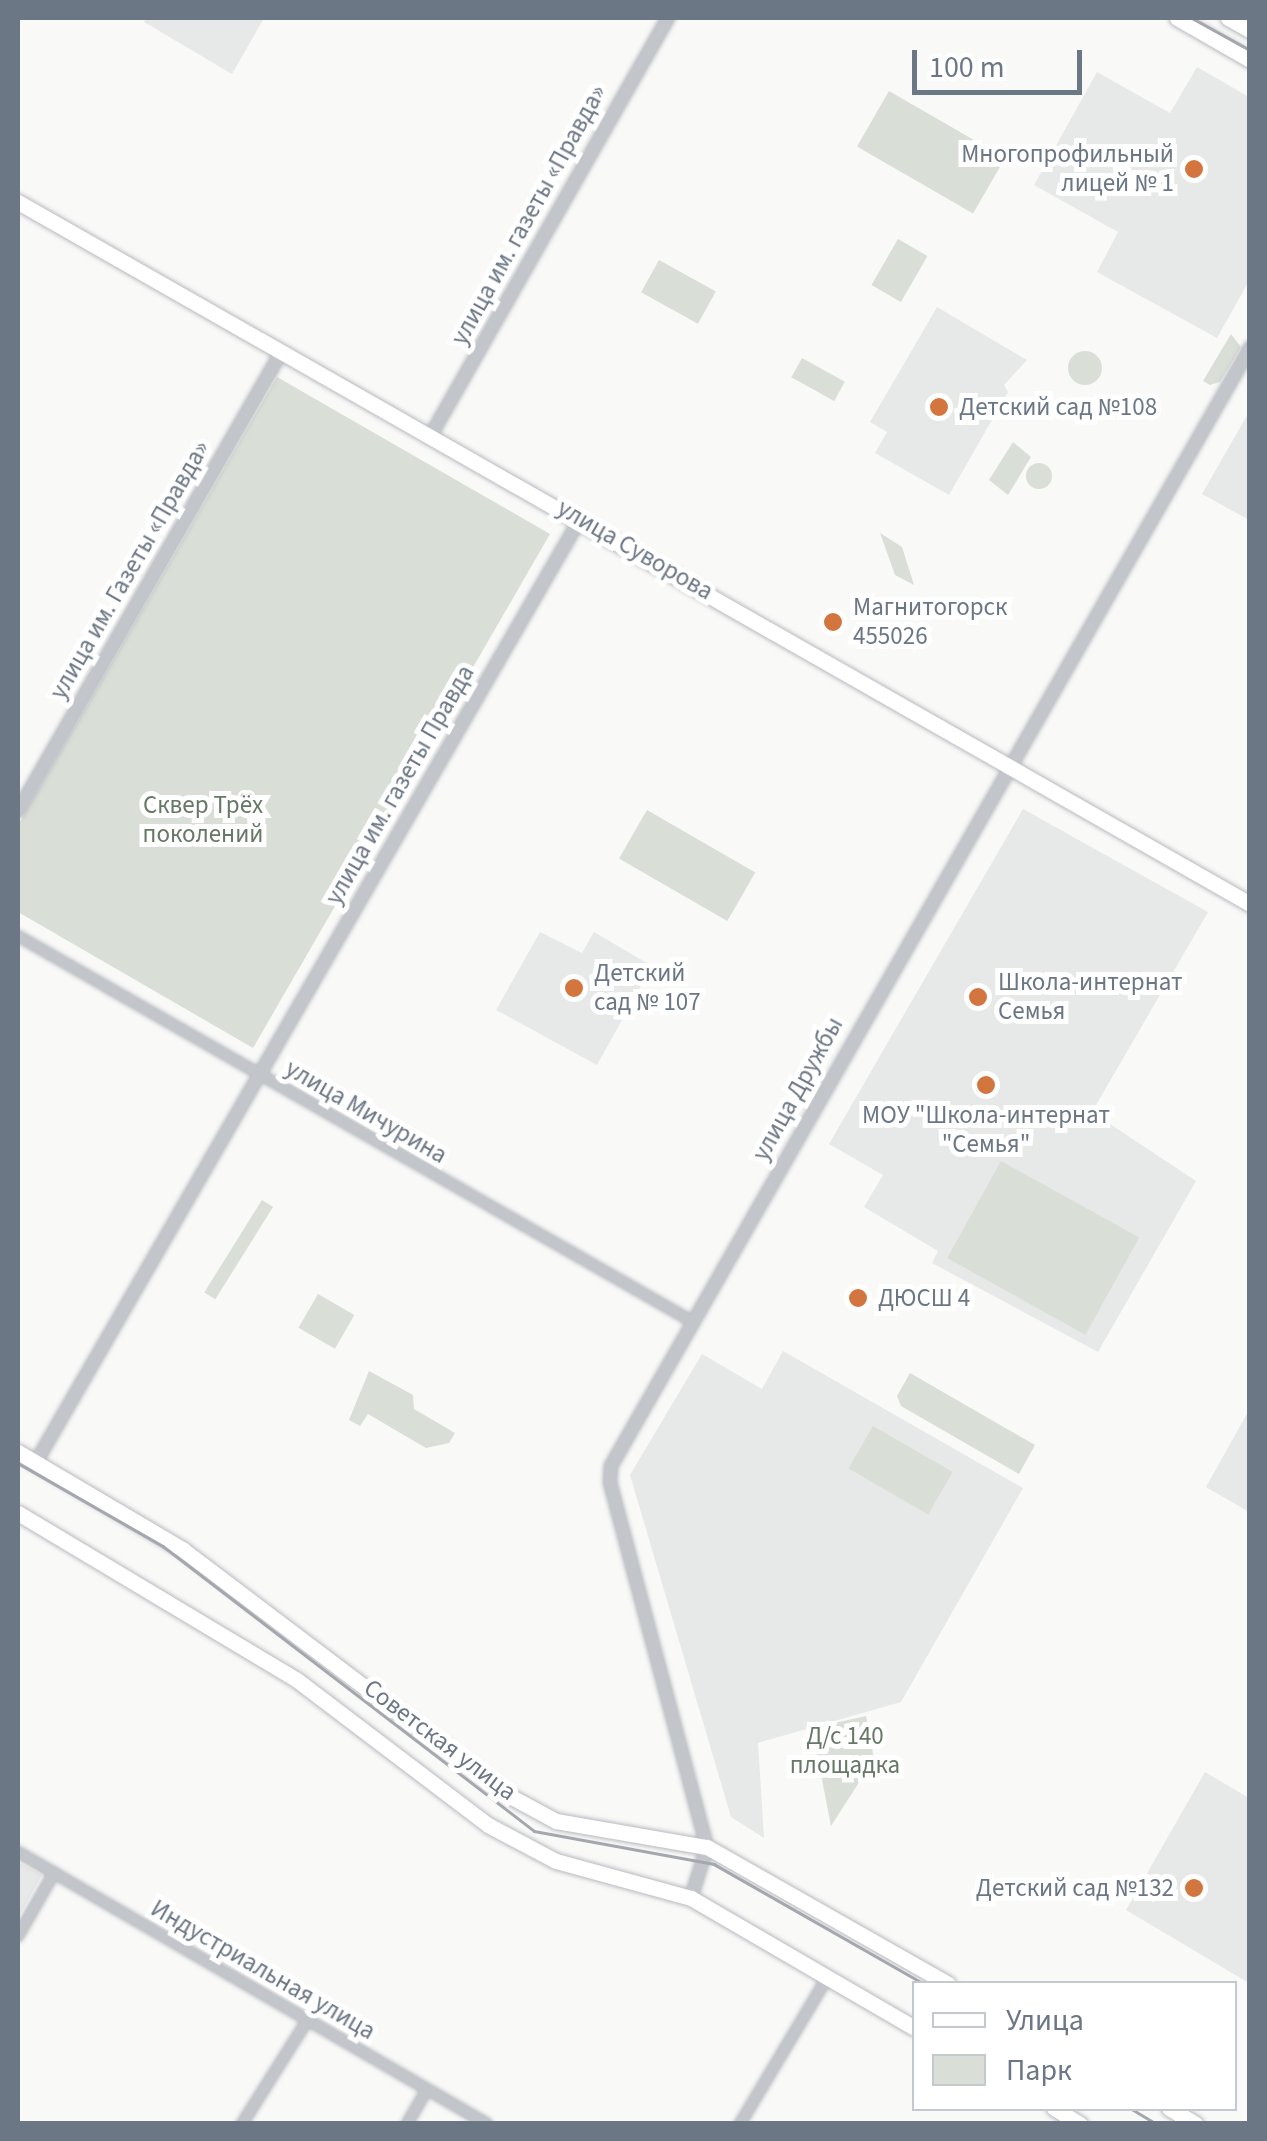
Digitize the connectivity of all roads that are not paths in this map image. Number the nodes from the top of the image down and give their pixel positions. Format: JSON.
{"nodes":[{"id":1,"x":668,"y":18,"type":"edge"},
{"id":2,"x":1177,"y":18,"type":"edge"},
{"id":3,"x":1228,"y":18,"type":"edge"},
{"id":4,"x":1250,"y":30,"type":"edge"},
{"id":5,"x":1250,"y":60,"type":"edge"},
{"id":6,"x":18,"y":202,"type":"edge"},
{"id":7,"x":1250,"y":348,"type":"edge"},
{"id":8,"x":282,"y":351,"type":"junction"},
{"id":9,"x":431,"y":434,"type":"junction"},
{"id":10,"x":580,"y":519,"type":"junction"},
{"id":11,"x":1008,"y":764,"type":"junction"},
{"id":12,"x":18,"y":811,"type":"edge"},
{"id":13,"x":1250,"y":904,"type":"edge"},
{"id":14,"x":18,"y":936,"type":"edge"},
{"id":15,"x":262,"y":1075,"type":"junction"},
{"id":16,"x":694,"y":1322,"type":"junction"},
{"id":17,"x":18,"y":1452,"type":"edge"},
{"id":18,"x":36,"y":1462,"type":"junction"},
{"id":19,"x":18,"y":1513,"type":"edge"},
{"id":20,"x":707,"y":1848,"type":"junction"},
{"id":21,"x":18,"y":1852,"type":"edge"},
{"id":22,"x":54,"y":1873,"type":"junction"},
{"id":23,"x":691,"y":1898,"type":"junction"},
{"id":24,"x":18,"y":1936,"type":"edge"},
{"id":25,"x":827,"y":1978,"type":"junction"},
{"id":26,"x":943,"y":1981,"type":"edge"},
{"id":27,"x":308,"y":2019,"type":"junction"},
{"id":28,"x":912,"y":2027,"type":"edge"},
{"id":29,"x":427,"y":2090,"type":"junction"},
{"id":30,"x":1174,"y":2111,"type":"edge"},
{"id":31,"x":242,"y":2124,"type":"edge"},
{"id":32,"x":407,"y":2124,"type":"edge"},
{"id":33,"x":488,"y":2124,"type":"edge"},
{"id":34,"x":740,"y":2124,"type":"edge"},
{"id":35,"x":1196,"y":2124,"type":"edge"}],
"edges":[{"from":1,"to":9,"type":"street","name":"улица им. газеты «Правда»"},
{"from":2,"to":5,"type":"main road"},
{"from":3,"to":4,"type":"main road"},
{"from":6,"to":8,"type":"main road","name":"улица Суворова"},
{"from":7,"to":11,"type":"street","name":"улица Дружбы"},
{"from":8,"to":9,"type":"main road","name":"улица Суворова"},
{"from":8,"to":12,"type":"street","name":"улица им. Газеты «Правда»"},
{"from":9,"to":10,"type":"main road","name":"улица Суворова"},
{"from":10,"to":11,"type":"main road","name":"улица Суворова"},
{"from":10,"to":15,"type":"street","name":"улица им. газеты Правда"},
{"from":11,"to":13,"type":"main road","name":"улица Суворова"},
{"from":11,"to":16,"type":"street","name":"улица Дружбы"},
{"from":14,"to":15,"type":"street","name":"улица Мичурина"},
{"from":15,"to":16,"type":"street","name":"улица Мичурина"},
{"from":15,"to":18,"type":"street"},
{"from":16,"to":20,"type":"street","name":"улица Дружбы"},
{"from":17,"to":18,"type":"main road","name":"Советская улица"},
{"from":18,"to":20,"type":"main road","name":"Советская улица"},
{"from":19,"to":23,"type":"main road","name":"Советская улица"},
{"from":20,"to":23,"type":"street"},
{"from":20,"to":26,"type":"main road","name":"Советская улица"},
{"from":21,"to":22,"type":"street","name":"Индустриальная улица"},
{"from":22,"to":24,"type":"street"},
{"from":22,"to":27,"type":"street","name":"Индустриальная улица"},
{"from":23,"to":25,"type":"main road","name":"Советская улица"},
{"from":25,"to":28,"type":"main road","name":"Советская улица"},
{"from":25,"to":34,"type":"street"},
{"from":27,"to":29,"type":"street","name":"Индустриальная улица"},
{"from":27,"to":31,"type":"street"},
{"from":29,"to":32,"type":"street"},
{"from":29,"to":33,"type":"street","name":"Индустриальная улица"},
{"from":30,"to":35,"type":"main road"}]}
